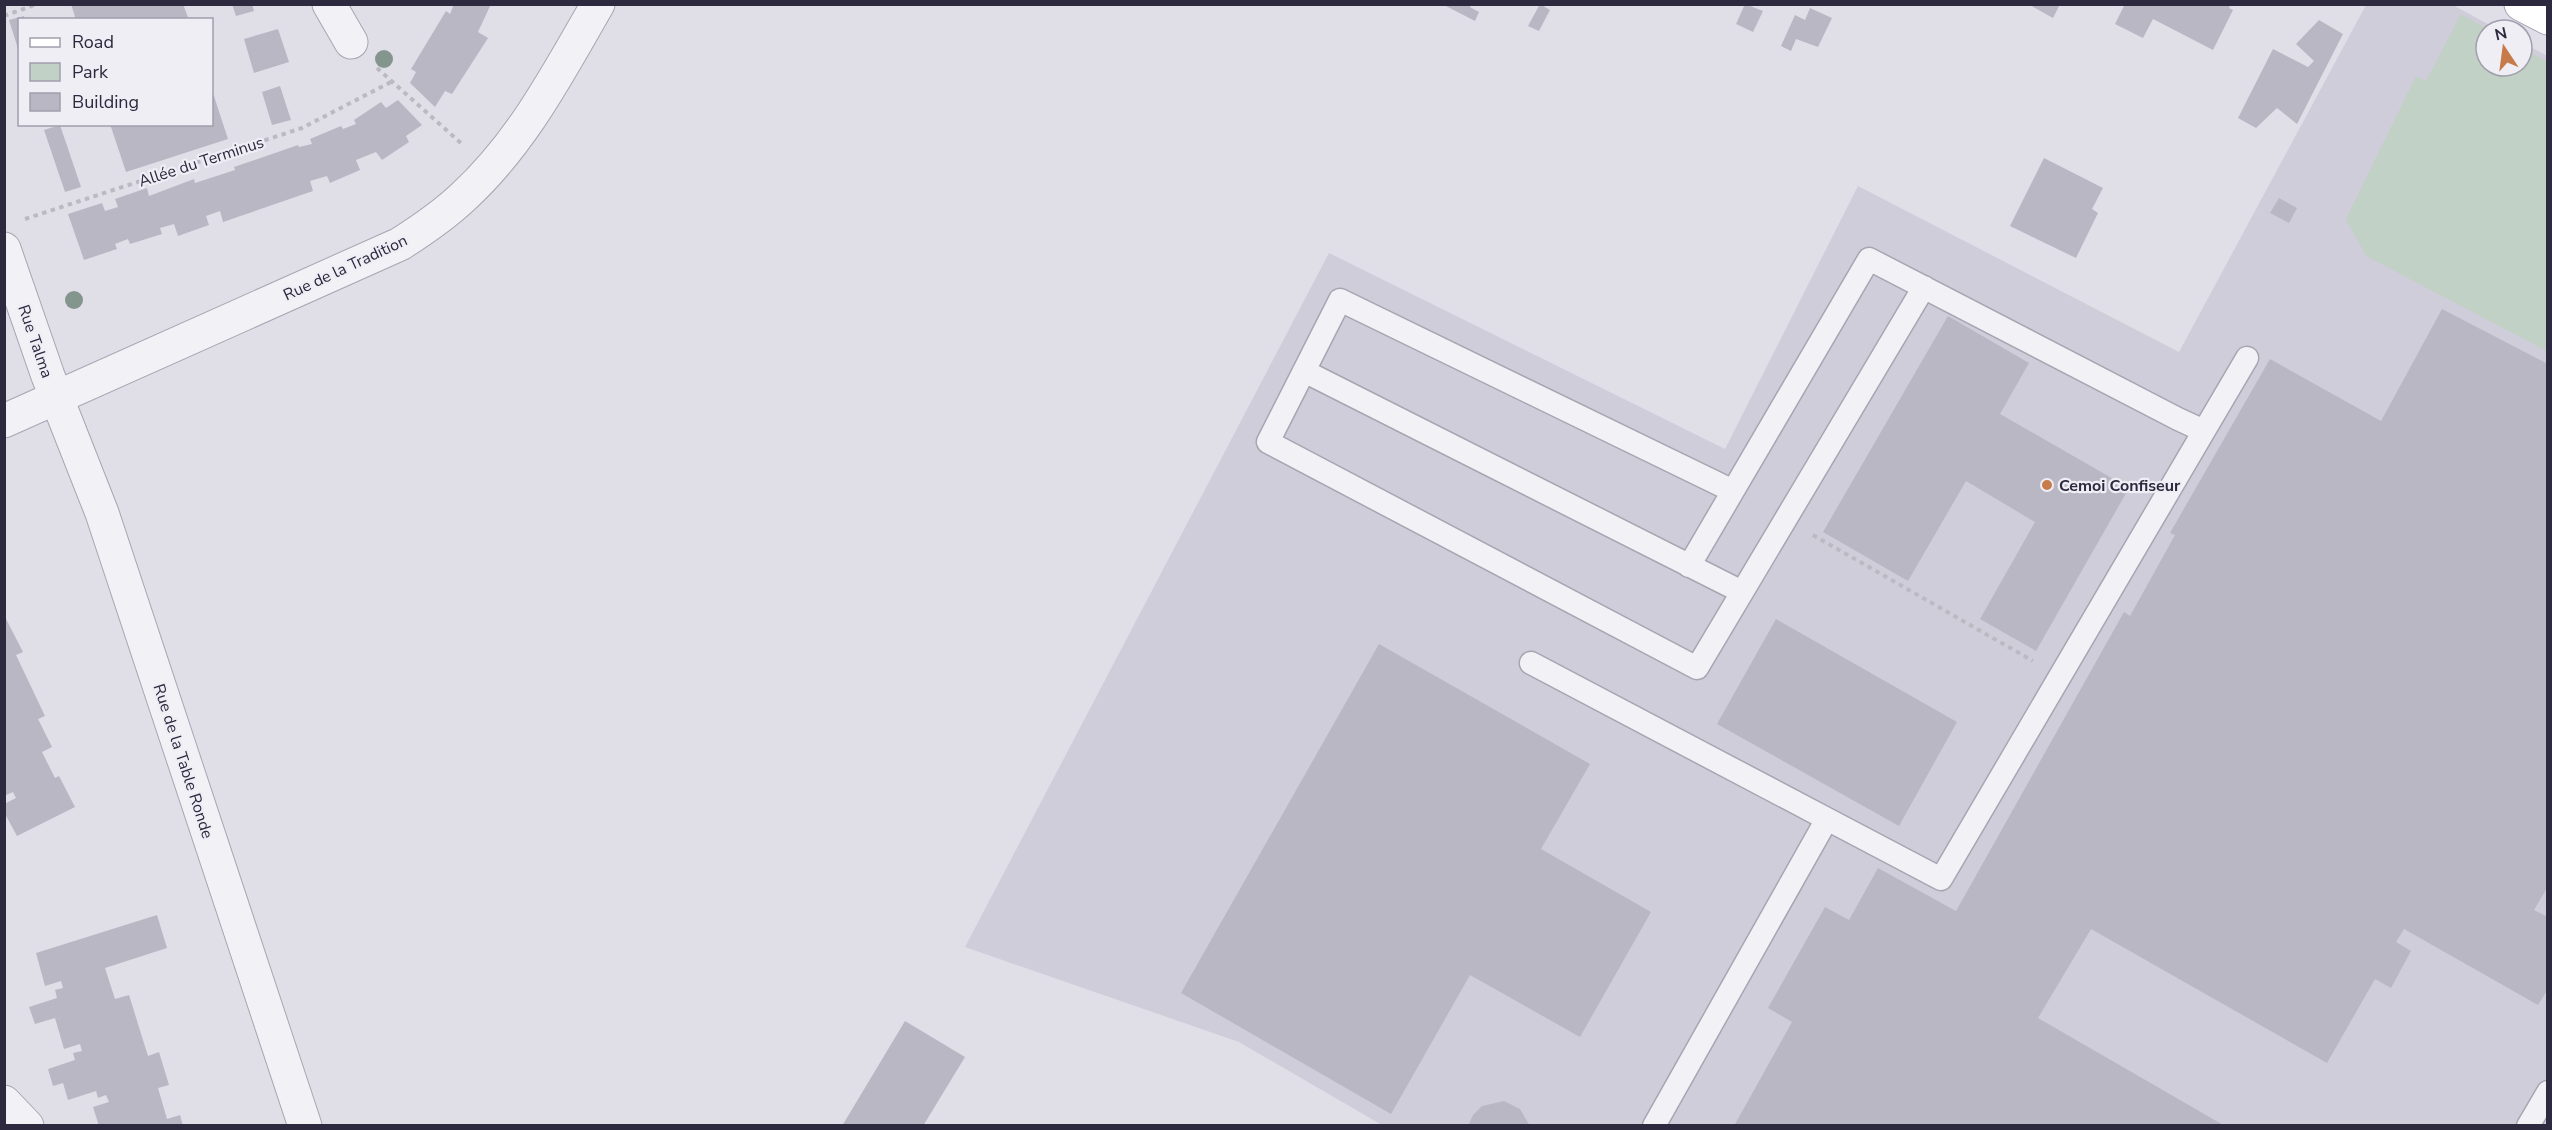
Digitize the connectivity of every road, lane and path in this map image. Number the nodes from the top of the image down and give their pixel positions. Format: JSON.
{"nodes":[{"id":1,"x":37,"y":4,"type":"edge"},
{"id":2,"x":329,"y":4,"type":"edge"},
{"id":3,"x":598,"y":4,"type":"edge"},
{"id":4,"x":2521,"y":4,"type":"edge"},
{"id":5,"x":4,"y":16,"type":"edge"},
{"id":6,"x":2547,"y":18,"type":"edge"},
{"id":7,"x":351,"y":42,"type":"joint"},
{"id":8,"x":391,"y":82,"type":"junction"},
{"id":9,"x":491,"y":170,"type":"junction"},
{"id":10,"x":10,"y":236,"type":"edge"},
{"id":11,"x":1924,"y":287,"type":"junction"},
{"id":12,"x":2247,"y":358,"type":"dead end"},
{"id":13,"x":1304,"y":371,"type":"junction"},
{"id":14,"x":57,"y":399,"type":"junction"},
{"id":15,"x":4,"y":421,"type":"edge"},
{"id":16,"x":2204,"y":431,"type":"junction"},
{"id":17,"x":1733,"y":491,"type":"junction"},
{"id":18,"x":1786,"y":519,"type":"junction"},
{"id":19,"x":1689,"y":566,"type":"junction"},
{"id":20,"x":1742,"y":592,"type":"junction"},
{"id":21,"x":1531,"y":663,"type":"dead end"},
{"id":22,"x":2060,"y":676,"type":"junction"},
{"id":23,"x":1827,"y":819,"type":"junction"},
{"id":24,"x":2547,"y":1092,"type":"edge"},
{"id":25,"x":4,"y":1102,"type":"edge"},
{"id":26,"x":27,"y":1125,"type":"edge"},
{"id":27,"x":305,"y":1125,"type":"edge"},
{"id":28,"x":1654,"y":1125,"type":"edge"},
{"id":29,"x":2528,"y":1125,"type":"edge"}],
"edges":[{"from":1,"to":5,"type":"path"},
{"from":2,"to":7,"type":"street"},
{"from":3,"to":9,"type":"street","name":"Rue de la Tradition"},
{"from":4,"to":6,"type":"main road"},
{"from":7,"to":8,"type":"path"},
{"from":8,"to":9,"type":"path"},
{"from":8,"to":10,"type":"path","name":"Allée du Terminus"},
{"from":9,"to":14,"type":"street","name":"Rue de la Tradition"},
{"from":10,"to":14,"type":"street","name":"Rue Talma"},
{"from":11,"to":16,"type":"lane"},
{"from":11,"to":17,"type":"lane"},
{"from":11,"to":18,"type":"lane"},
{"from":12,"to":16,"type":"lane"},
{"from":13,"to":17,"type":"lane"},
{"from":13,"to":19,"type":"lane"},
{"from":13,"to":20,"type":"lane"},
{"from":14,"to":15,"type":"street","name":"Rue de la Tradition"},
{"from":14,"to":27,"type":"street","name":"Rue de la Table Ronde"},
{"from":16,"to":22,"type":"lane"},
{"from":17,"to":19,"type":"lane"},
{"from":18,"to":20,"type":"lane"},
{"from":18,"to":22,"type":"path"},
{"from":19,"to":20,"type":"lane"},
{"from":21,"to":23,"type":"lane"},
{"from":22,"to":23,"type":"lane"},
{"from":23,"to":28,"type":"lane"},
{"from":24,"to":29,"type":"lane"},
{"from":25,"to":26,"type":"street"}]}
